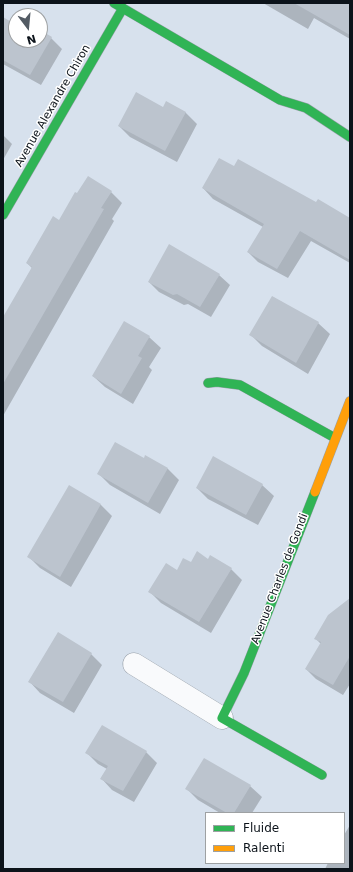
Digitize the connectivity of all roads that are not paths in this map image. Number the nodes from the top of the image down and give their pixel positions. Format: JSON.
{"nodes":[{"id":1,"x":114,"y":3,"type":"edge"},
{"id":2,"x":123,"y":8,"type":"junction"},
{"id":3,"x":350,"y":137,"type":"edge"},
{"id":4,"x":3,"y":215,"type":"edge"},
{"id":5,"x":208,"y":383,"type":"dead end"},
{"id":6,"x":350,"y":401,"type":"edge"},
{"id":7,"x":335,"y":438,"type":"junction"},
{"id":8,"x":134,"y":664,"type":"dead end"},
{"id":9,"x":222,"y":718,"type":"junction"},
{"id":10,"x":322,"y":775,"type":"dead end"}],
"edges":[{"from":1,"to":2,"type":"street"},
{"from":2,"to":3,"type":"street"},
{"from":2,"to":4,"type":"street","name":"Avenue Alexandre Chiron"},
{"from":5,"to":7,"type":"street"},
{"from":6,"to":7,"type":"street","name":"Avenue Charles de Gondi"},
{"from":7,"to":9,"type":"street","name":"Avenue Charles de Gondi"},
{"from":8,"to":9,"type":"street"},
{"from":9,"to":10,"type":"street"}]}
